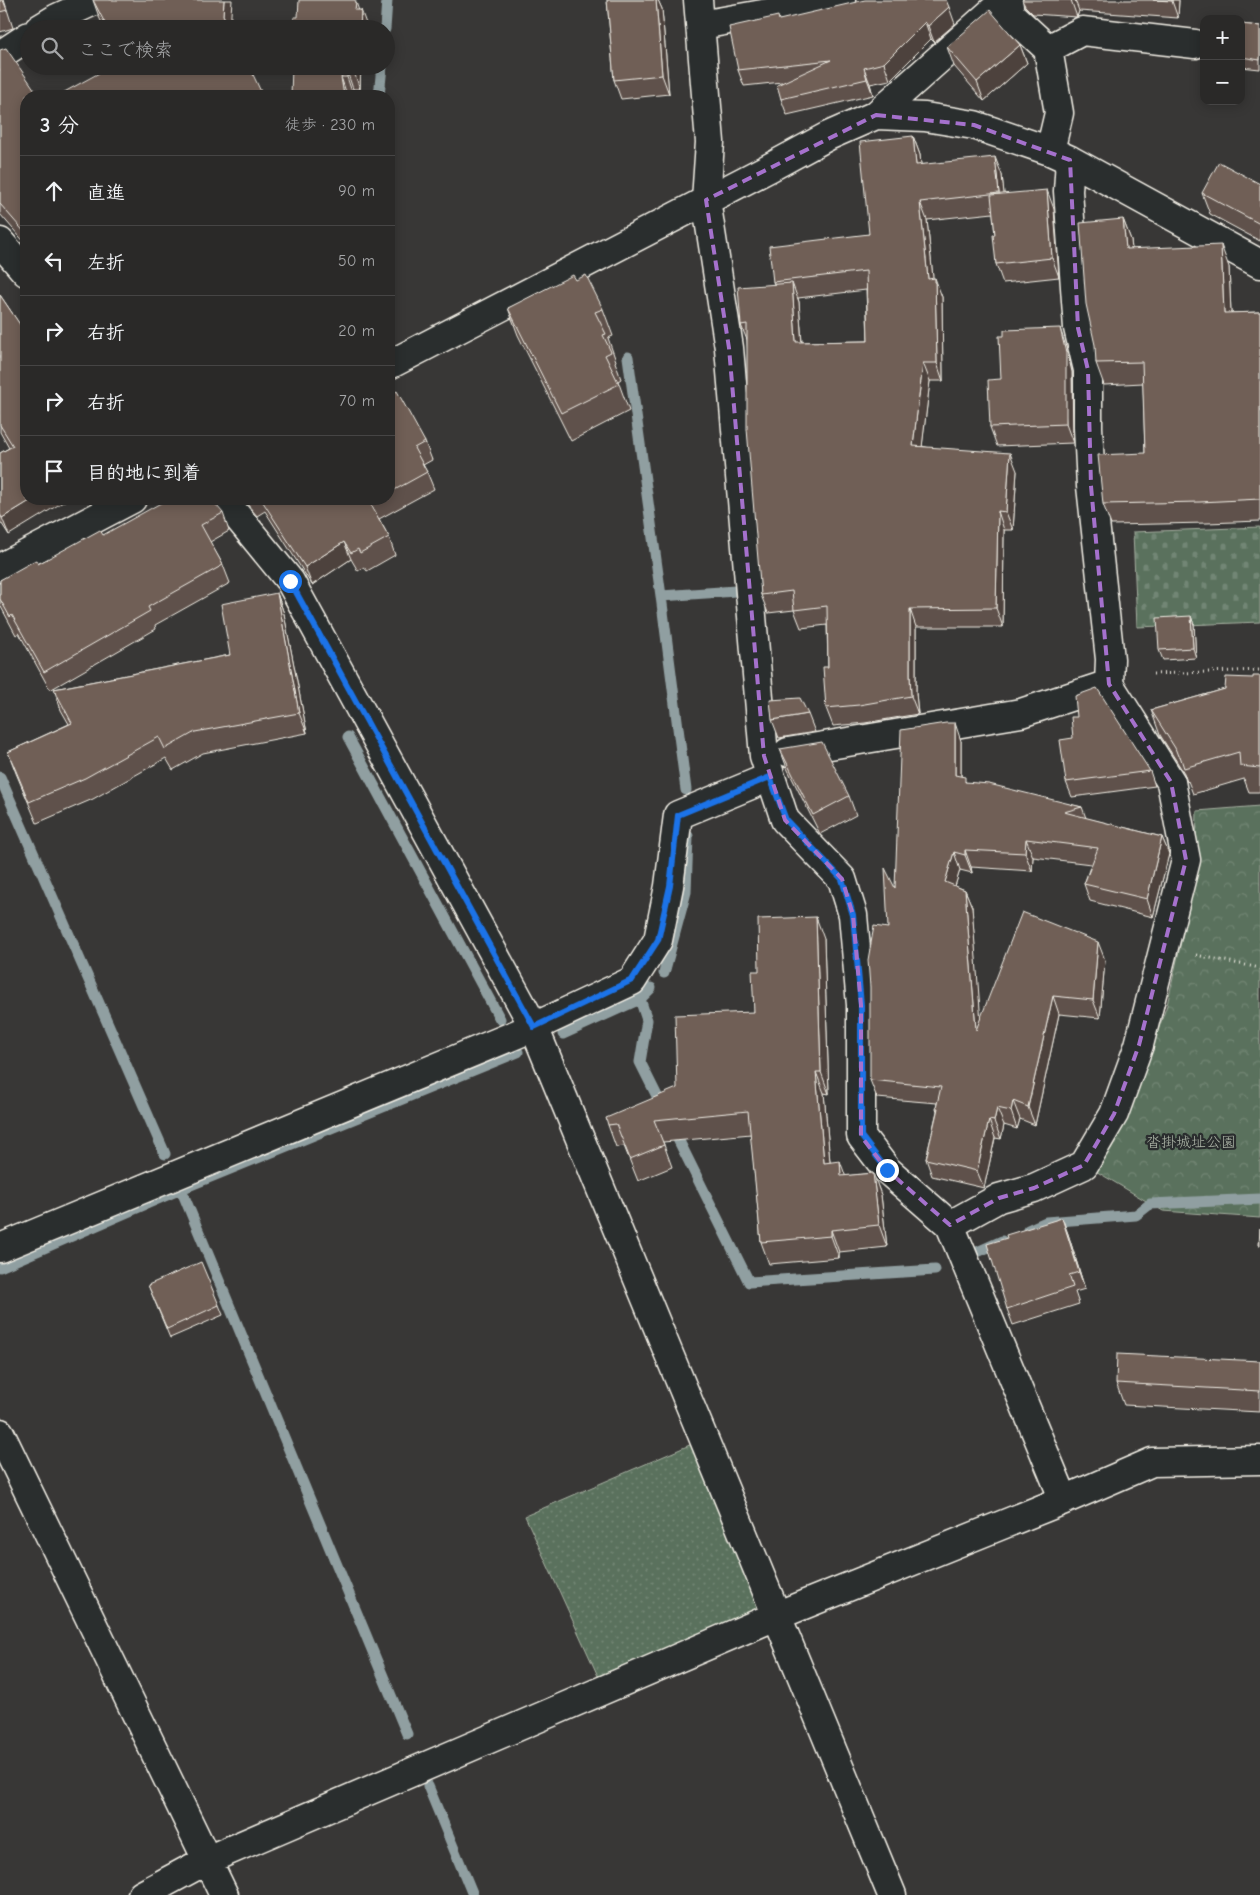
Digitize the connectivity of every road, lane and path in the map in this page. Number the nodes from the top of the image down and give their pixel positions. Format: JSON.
{"nodes":[{"id":1,"x":96,"y":0,"type":"edge"},
{"id":2,"x":841,"y":0,"type":"edge"},
{"id":3,"x":1006,"y":0,"type":"edge"},
{"id":4,"x":699,"y":13,"type":"edge"},
{"id":5,"x":54,"y":20,"type":"edge"},
{"id":6,"x":20,"y":42,"type":"edge"},
{"id":7,"x":1196,"y":44,"type":"dead end"},
{"id":8,"x":1048,"y":49,"type":"junction"},
{"id":9,"x":0,"y":56,"type":"edge"},
{"id":10,"x":876,"y":114,"type":"junction"},
{"id":11,"x":1060,"y":155,"type":"junction"},
{"id":12,"x":706,"y":200,"type":"junction"},
{"id":13,"x":0,"y":242,"type":"edge"},
{"id":14,"x":1260,"y":264,"type":"edge"},
{"id":15,"x":20,"y":265,"type":"edge"},
{"id":16,"x":395,"y":362,"type":"edge"},
{"id":17,"x":121,"y":505,"type":"edge"},
{"id":18,"x":228,"y":505,"type":"edge"},
{"id":19,"x":0,"y":568,"type":"edge"},
{"id":20,"x":1260,"y":670,"type":"edge"},
{"id":21,"x":1153,"y":674,"type":"dead end"},
{"id":22,"x":1109,"y":684,"type":"junction"},
{"id":23,"x":767,"y":766,"type":"junction"},
{"id":24,"x":1164,"y":948,"type":"junction"},
{"id":25,"x":1260,"y":968,"type":"edge"},
{"id":26,"x":534,"y":1027,"type":"junction"},
{"id":27,"x":950,"y":1225,"type":"junction"},
{"id":28,"x":0,"y":1248,"type":"edge"},
{"id":29,"x":0,"y":1433,"type":"edge"},
{"id":30,"x":1260,"y":1460,"type":"edge"},
{"id":31,"x":1064,"y":1500,"type":"junction"},
{"id":32,"x":776,"y":1616,"type":"junction"},
{"id":33,"x":207,"y":1860,"type":"junction"},
{"id":34,"x":142,"y":1895,"type":"edge"},
{"id":35,"x":224,"y":1895,"type":"edge"},
{"id":36,"x":892,"y":1895,"type":"edge"}],
"edges":[{"from":1,"to":5,"type":"street"},
{"from":2,"to":4,"type":"street"},
{"from":3,"to":8,"type":"street"},
{"from":3,"to":10,"type":"street"},
{"from":4,"to":12,"type":"street"},
{"from":6,"to":9,"type":"street"},
{"from":7,"to":8,"type":"street"},
{"from":8,"to":11,"type":"street"},
{"from":10,"to":11,"type":"street"},
{"from":10,"to":12,"type":"street"},
{"from":11,"to":14,"type":"street"},
{"from":11,"to":22,"type":"street"},
{"from":12,"to":16,"type":"street"},
{"from":12,"to":23,"type":"street"},
{"from":13,"to":15,"type":"street"},
{"from":17,"to":19,"type":"street"},
{"from":18,"to":26,"type":"street"},
{"from":20,"to":21,"type":"path"},
{"from":22,"to":23,"type":"street"},
{"from":22,"to":24,"type":"street"},
{"from":23,"to":26,"type":"street"},
{"from":23,"to":27,"type":"street"},
{"from":24,"to":25,"type":"path"},
{"from":24,"to":27,"type":"street"},
{"from":26,"to":28,"type":"street"},
{"from":26,"to":32,"type":"street"},
{"from":27,"to":31,"type":"street"},
{"from":29,"to":33,"type":"street"},
{"from":30,"to":31,"type":"street"},
{"from":31,"to":32,"type":"street"},
{"from":32,"to":33,"type":"street"},
{"from":32,"to":36,"type":"street"},
{"from":33,"to":34,"type":"street"},
{"from":33,"to":35,"type":"street"}]}
